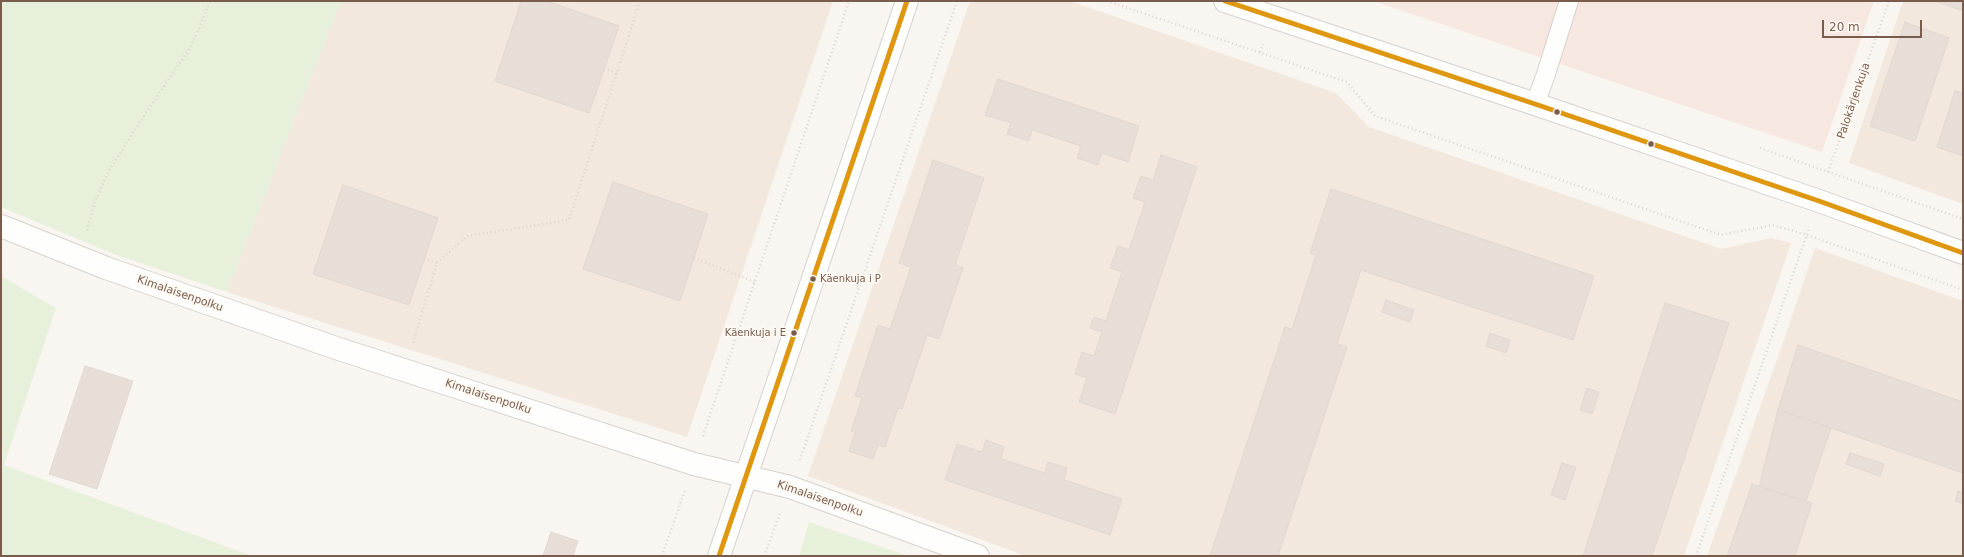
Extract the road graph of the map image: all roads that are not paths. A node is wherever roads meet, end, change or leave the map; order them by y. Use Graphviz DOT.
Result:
graph roads {
  1 [pos="907,1"];
  2 [pos="1225,1"];
  3 [pos="1569,1"];
  4 [pos="1535,104"];
  5 [pos="1,226"];
  6 [pos="1963,253"];
  7 [pos="746,477"];
  8 [pos="719,556"];
  9 [pos="978,556"];
  1 -- 7 [label="street"];
  2 -- 4 [label="street"];
  3 -- 4 [label="lane"];
  4 -- 6 [label="street"];
  5 -- 7 [label="street, Kimalaisenpolku"];
  7 -- 8 [label="street"];
  7 -- 9 [label="street, Kimalaisenpolku"];
}
